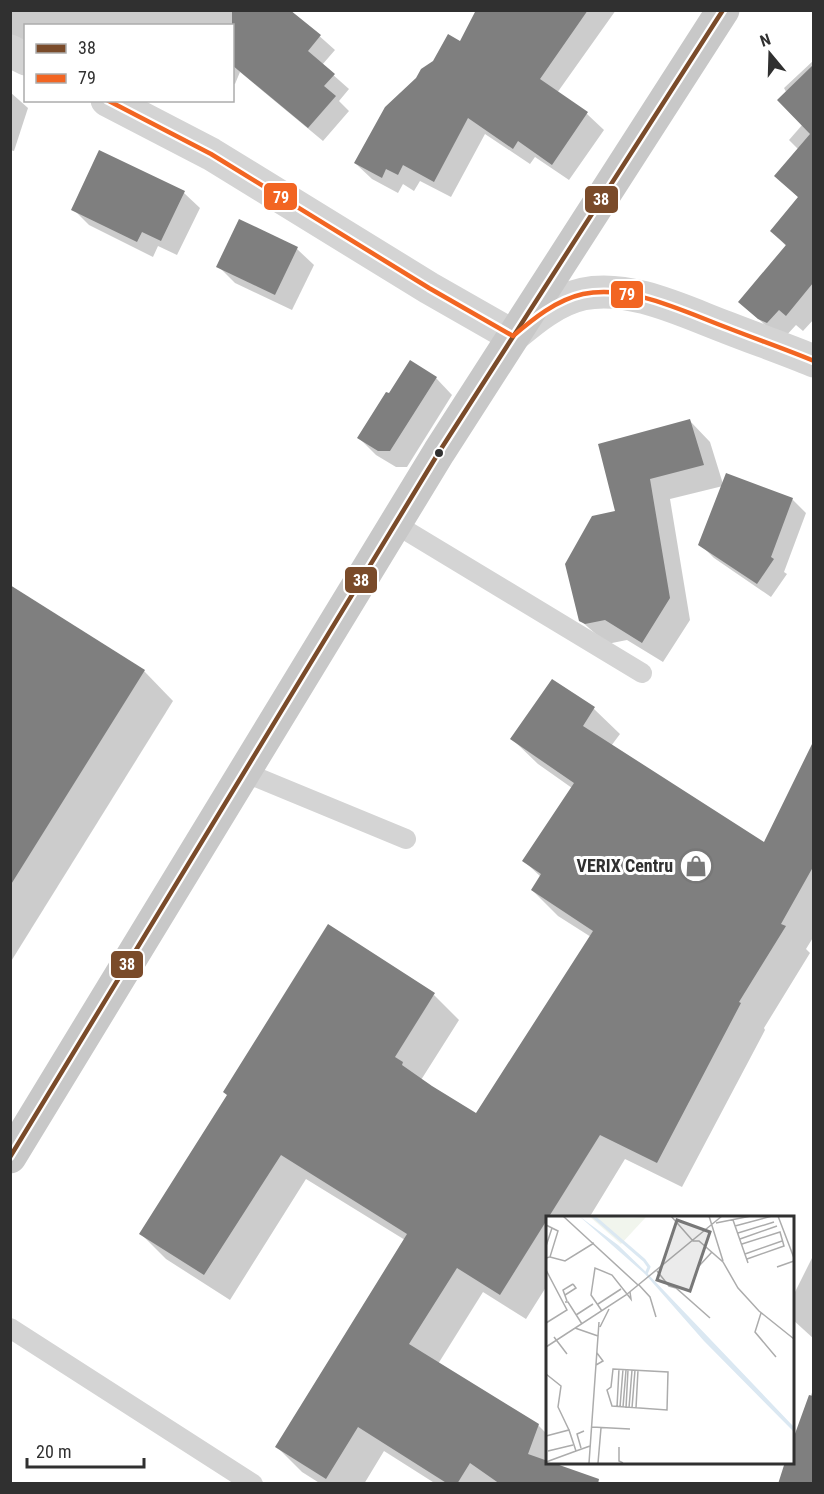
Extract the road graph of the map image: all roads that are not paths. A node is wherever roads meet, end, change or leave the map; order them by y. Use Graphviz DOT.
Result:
graph roads {
  1 [pos="723,10"];
  2 [pos="10,51"];
  3 [pos="24,58"];
  4 [pos="111,102"];
  5 [pos="513,336"];
  6 [pos="813,361"];
  7 [pos="397,525"];
  8 [pos="642,673"];
  9 [pos="246,773"];
  10 [pos="405,839"];
  11 [pos="10,1157"];
  12 [pos="10,1328"];
  13 [pos="253,1484"];
  1 -- 5 [label="main road"];
  2 -- 3 [label="street"];
  4 -- 5 [label="street"];
  5 -- 6 [label="street"];
  5 -- 7 [label="main road"];
  7 -- 8 [label="lane"];
  7 -- 9 [label="main road"];
  9 -- 10 [label="lane"];
  9 -- 11 [label="main road"];
  12 -- 13 [label="lane"];
}
